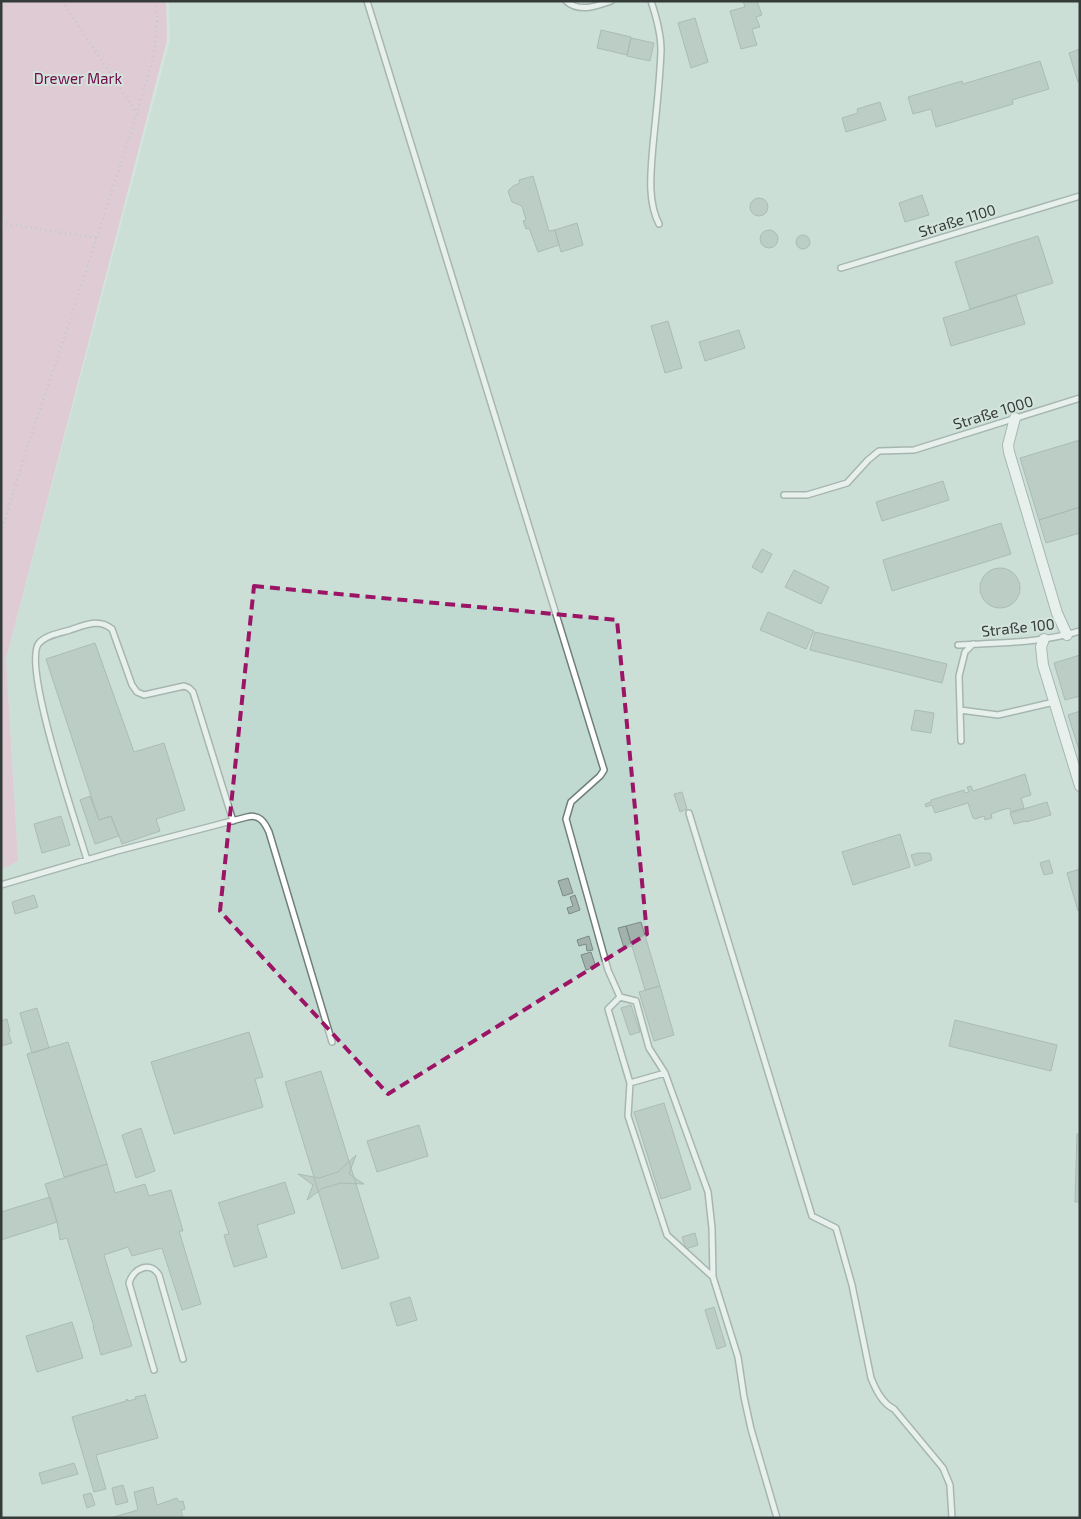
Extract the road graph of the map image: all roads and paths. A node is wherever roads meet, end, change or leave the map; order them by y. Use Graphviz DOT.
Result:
graph roads {
  1 [pos="62,1"];
  2 [pos="157,1"];
  3 [pos="367,1"];
  4 [pos="566,1"];
  5 [pos="611,1"];
  6 [pos="651,1"];
  7 [pos="137,113"];
  8 [pos="1080,196"];
  9 [pos="1,222"];
  10 [pos="659,224"];
  11 [pos="97,238"];
  12 [pos="841,268"];
  13 [pos="1080,398"];
  14 [pos="1015,418"];
  15 [pos="784,495"];
  16 [pos="1,534"];
  17 [pos="1080,631"];
  18 [pos="1067,635"];
  19 [pos="1044,639"];
  20 [pos="972,644"];
  21 [pos="958,645"];
  22 [pos="1054,702"];
  23 [pos="960,710"];
  24 [pos="961,741"];
  25 [pos="1080,786"];
  26 [pos="689,813"];
  27 [pos="233,821"];
  28 [pos="87,860"];
  29 [pos="1,885"];
  30 [pos="620,997"];
  31 [pos="332,1042"];
  32 [pos="665,1074"];
  33 [pos="630,1083"];
  34 [pos="712,1277"];
  35 [pos="183,1359"];
  36 [pos="154,1370"];
  37 [pos="777,1518"];
  38 [pos="952,1518"];
  1 -- 7 [label="path"];
  2 -- 7 [label="path"];
  3 -- 30 [label="lane"];
  4 -- 5 [label="lane"];
  6 -- 10 [label="lane"];
  7 -- 11 [label="path"];
  8 -- 12 [label="lane, Straße 1100"];
  9 -- 11 [label="path"];
  11 -- 16 [label="path"];
  13 -- 14 [label="lane, Straße 1000"];
  14 -- 15 [label="lane, Straße 1000"];
  14 -- 18 [label="street"];
  17 -- 18 [label="lane, Straße 100"];
  18 -- 19 [label="lane, Straße 100"];
  19 -- 20 [label="lane, Straße 100"];
  19 -- 22 [label="street"];
  20 -- 21 [label="lane, Straße 100"];
  20 -- 23 [label="lane"];
  22 -- 23 [label="lane"];
  22 -- 25 [label="street"];
  23 -- 24 [label="lane"];
  26 -- 38 [label="lane"];
  27 -- 28 [label="lane"];
  27 -- 28 [label="lane"];
  27 -- 31 [label="lane"];
  28 -- 29 [label="lane"];
  30 -- 32 [label="lane"];
  30 -- 33 [label="lane"];
  32 -- 33 [label="lane"];
  32 -- 34 [label="lane"];
  33 -- 34 [label="lane"];
  34 -- 37 [label="lane"];
  35 -- 36 [label="lane"];
}
